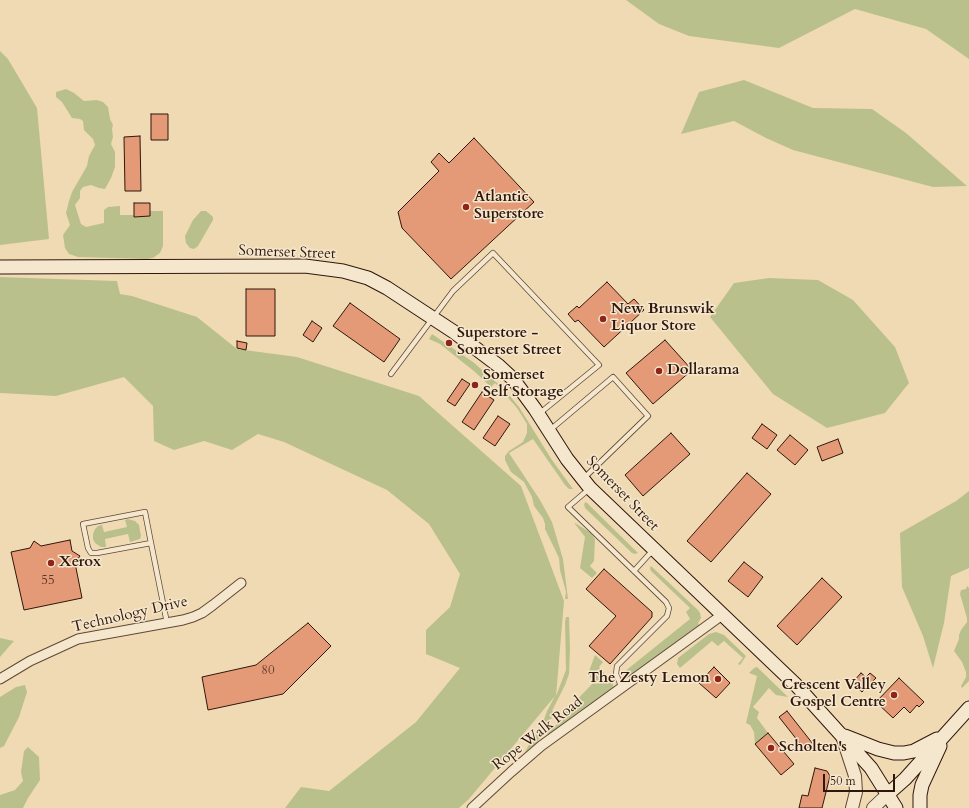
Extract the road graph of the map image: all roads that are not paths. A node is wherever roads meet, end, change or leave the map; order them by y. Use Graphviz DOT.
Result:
graph roads {
  1 [pos="0,267"];
  2 [pos="433,318"];
  3 [pos="391,374"];
  4 [pos="539,414"];
  5 [pos="549,431"];
  6 [pos="586,484"];
  7 [pos="151,543"];
  8 [pos="654,550"];
  9 [pos="634,571"];
  10 [pos="241,583"];
  11 [pos="722,615"];
  12 [pos="167,623"];
  13 [pos="0,679"];
  14 [pos="622,688"];
  15 [pos="969,708"];
  16 [pos="946,734"];
  17 [pos="842,735"];
  18 [pos="888,794"];
  19 [pos="472,808"];
  20 [pos="852,808"];
  21 [pos="873,808"];
  22 [pos="896,808"];
  23 [pos="920,808"];
  1 -- 2 [label="main road, Somerset Street"];
  2 -- 3 [label="lane"];
  2 -- 4 [label="main road, Somerset Street"];
  2 -- 4 [label="lane"];
  4 -- 5 [label="main road, Somerset Street"];
  5 -- 6 [label="main road, Somerset Street"];
  5 -- 6 [label="lane"];
  6 -- 8 [label="main road, Somerset Street"];
  6 -- 9 [label="lane"];
  7 -- 7 [label="lane"];
  7 -- 12 [label="lane"];
  8 -- 9 [label="lane"];
  8 -- 11 [label="main road, Somerset Street"];
  9 -- 14 [label="lane"];
  10 -- 12 [label="street, Technology Drive"];
  11 -- 14 [label="street, Rope Walk Road"];
  11 -- 17 [label="main road, Somerset Street"];
  12 -- 13 [label="street, Technology Drive"];
  14 -- 19 [label="street, Rope Walk Road"];
  15 -- 16 [label="main road"];
  16 -- 17 [label="main road"];
  16 -- 18 [label="main road"];
  16 -- 23 [label="main road"];
  17 -- 18 [label="main road, Somerset Street"];
  17 -- 20 [label="street"];
  18 -- 21 [label="street"];
  18 -- 22 [label="main road, Somerset Street"];
}
